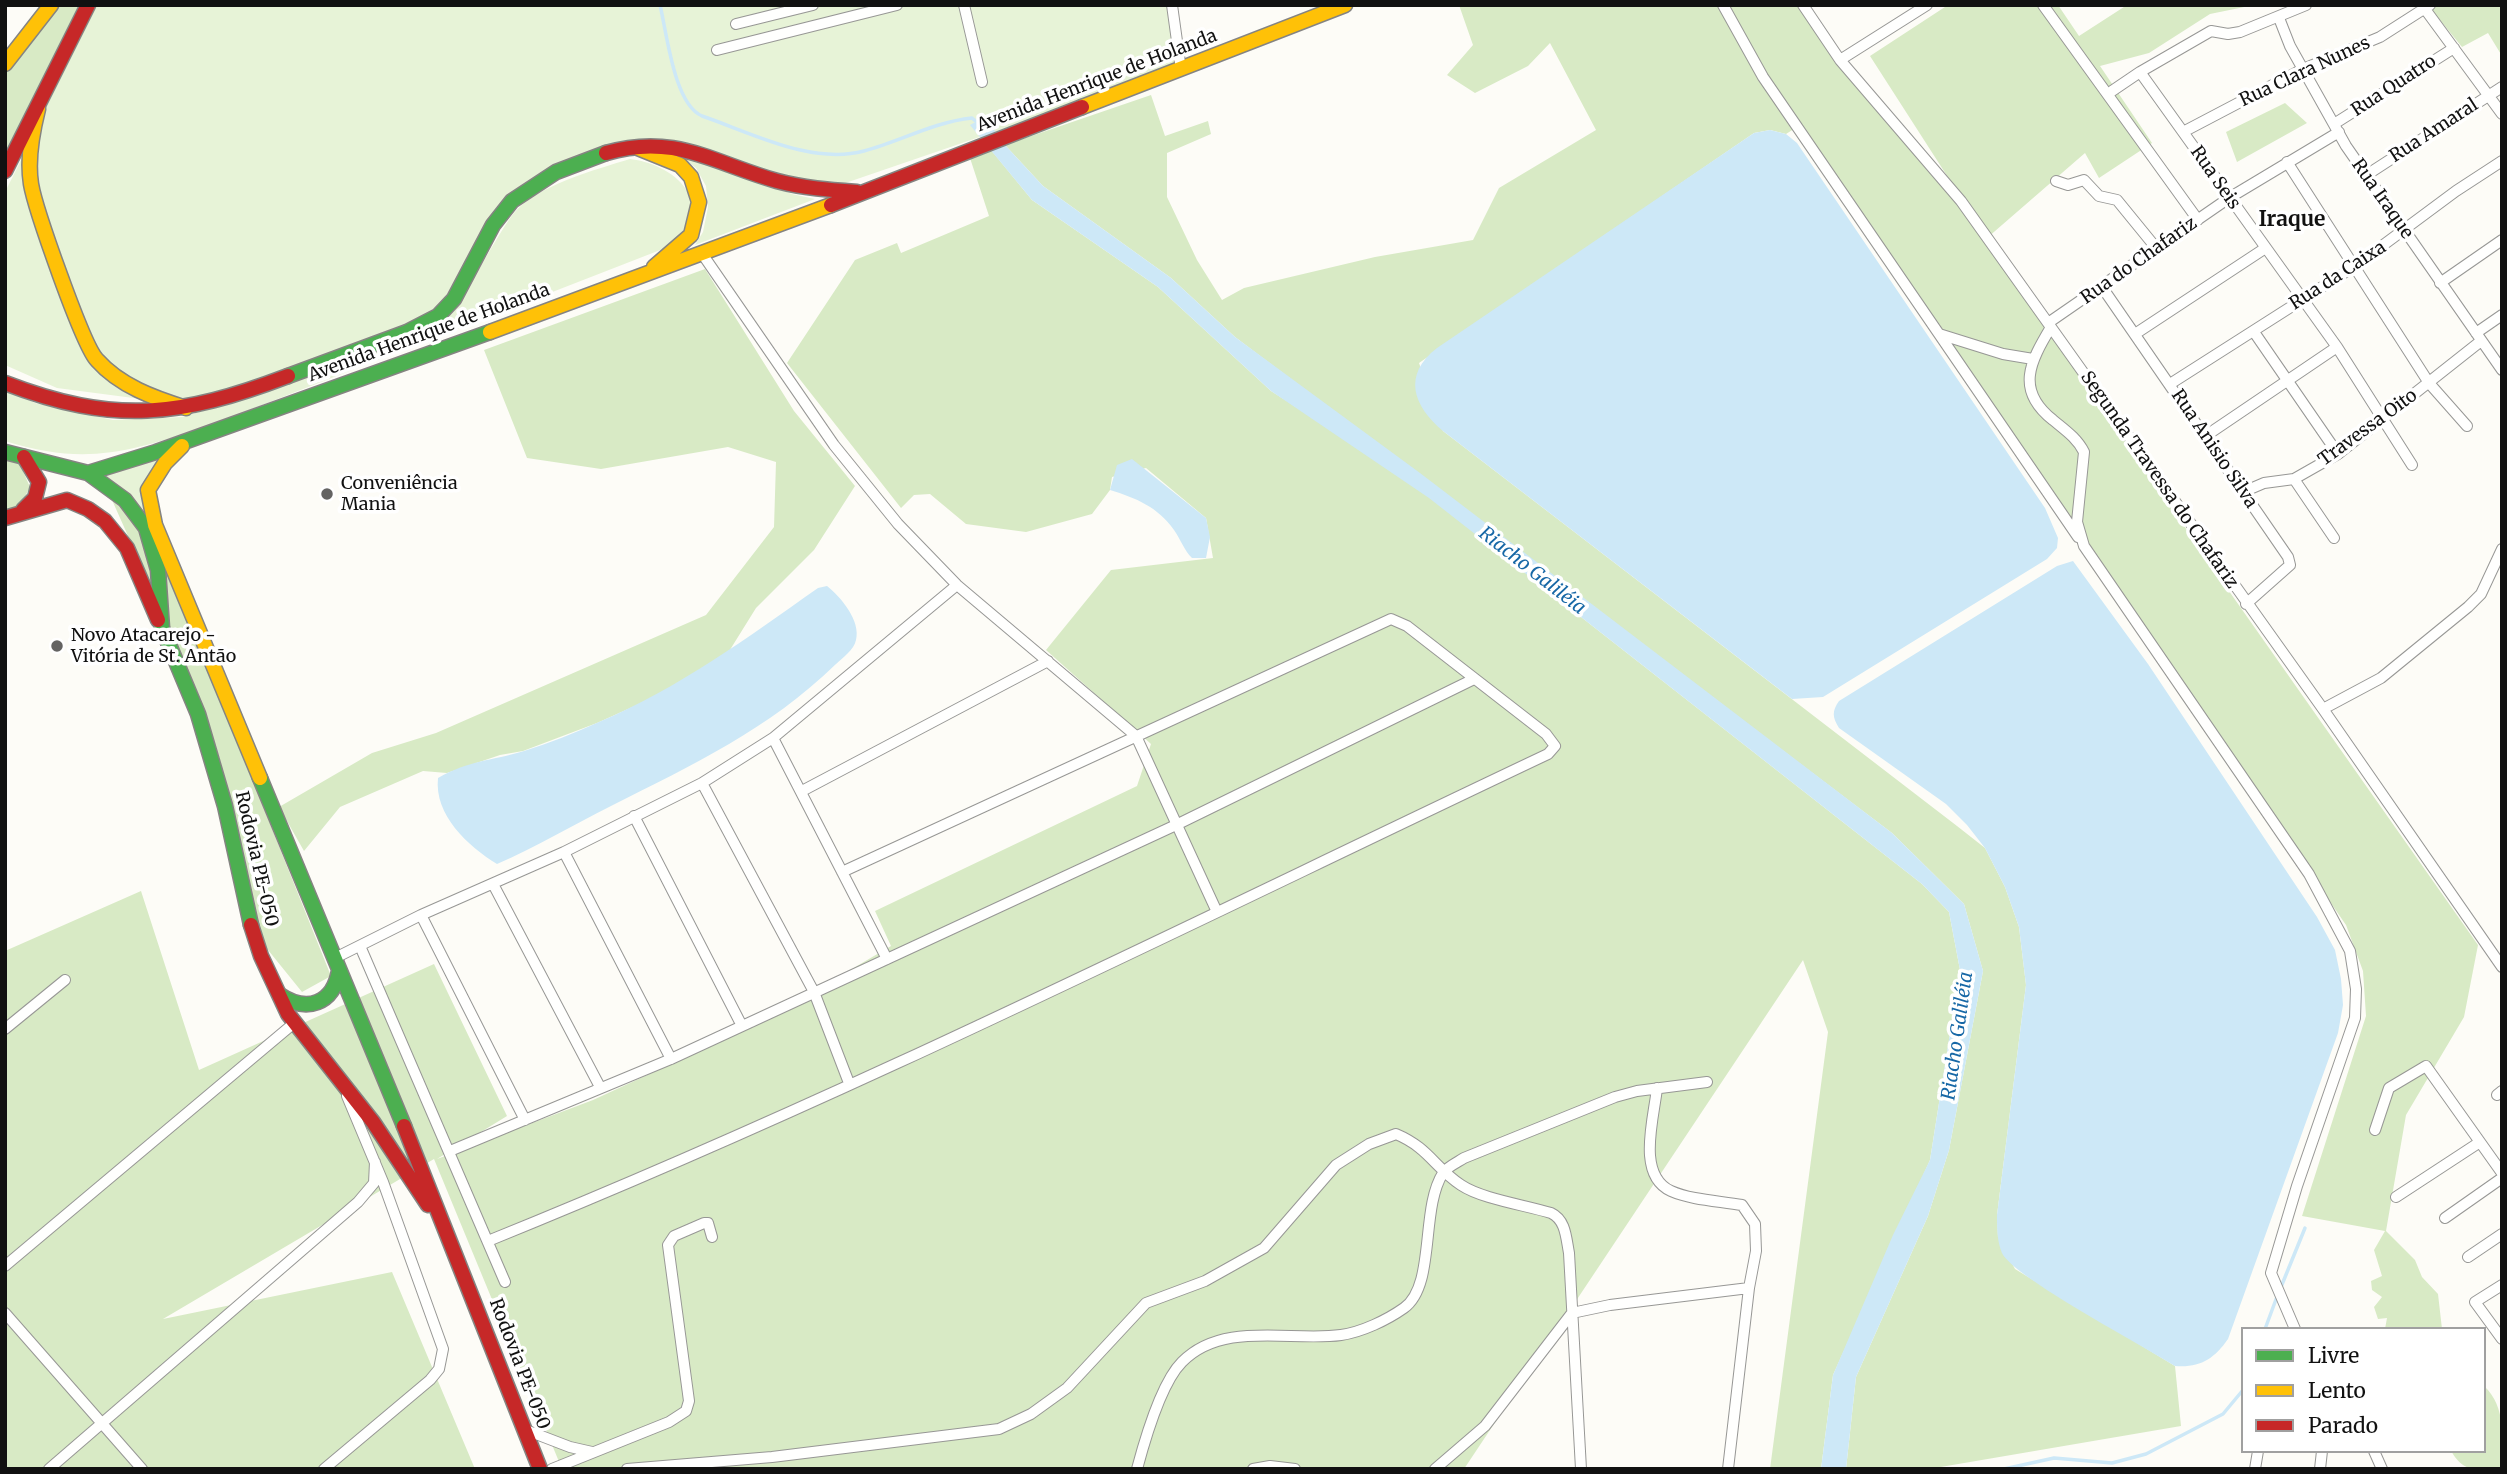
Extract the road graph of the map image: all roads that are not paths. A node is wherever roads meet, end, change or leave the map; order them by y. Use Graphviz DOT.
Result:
graph roads {
  1 [pos="51,5"];
  2 [pos="88,5"];
  3 [pos="897,5"];
  4 [pos="964,5"];
  5 [pos="1172,5"];
  6 [pos="1345,5"];
  7 [pos="1723,5"];
  8 [pos="1802,5"];
  9 [pos="1927,5"];
  10 [pos="2043,5"];
  11 [pos="2306,5"];
  12 [pos="808,6"];
  13 [pos="2426,6"];
  14 [pos="2279,18"];
  15 [pos="736,24"];
  16 [pos="2454,48"];
  17 [pos="717,50"];
  18 [pos="1840,60"];
  19 [pos="5,64"];
  20 [pos="2303,69"];
  21 [pos="1181,70"];
  22 [pos="2140,72"];
  23 [pos="982,82"];
  24 [pos="2502,87"];
  25 [pos="2112,91"];
  26 [pos="2489,95"];
  27 [pos="38,110"];
  28 [pos="2502,114"];
  29 [pos="2337,128"];
  30 [pos="2183,132"];
  31 [pos="633,147"];
  32 [pos="2287,162"];
  33 [pos="2502,162"];
  34 [pos="5,171"];
  35 [pos="2365,176"];
  36 [pos="2056,181"];
  37 [pos="862,192"];
  38 [pos="2230,198"];
  39 [pos="2198,220"];
  40 [pos="2405,232"];
  41 [pos="2502,240"];
  42 [pos="2157,249"];
  43 [pos="2264,249"];
  44 [pos="703,254"];
  45 [pos="2355,266"];
  46 [pos="642,275"];
  47 [pos="2440,283"];
  48 [pos="2102,287"];
  49 [pos="2302,299"];
  50 [pos="2502,315"];
  51 [pos="2050,325"];
  52 [pos="2254,332"];
  53 [pos="1940,334"];
  54 [pos="2135,334"];
  55 [pos="2479,337"];
  56 [pos="2337,347"];
  57 [pos="2034,359"];
  58 [pos="2502,370"];
  59 [pos="2289,382"];
  60 [pos="5,383"];
  61 [pos="2429,383"];
  62 [pos="2170,384"];
  63 [pos="186,408"];
  64 [pos="2382,420"];
  65 [pos="2467,426"];
  66 [pos="2204,437"];
  67 [pos="189,440"];
  68 [pos="5,452"];
  69 [pos="2338,454"];
  70 [pos="24,457"];
  71 [pos="2412,465"];
  72 [pos="88,473"];
  73 [pos="2294,479"];
  74 [pos="2243,492"];
  75 [pos="22,511"];
  76 [pos="5,518"];
  77 [pos="2333,538"];
  78 [pos="2084,546"];
  79 [pos="2502,549"];
  80 [pos="957,585"];
  81 [pos="2246,604"];
  82 [pos="162,628"];
  83 [pos="1048,661"];
  84 [pos="1474,679"];
  85 [pos="2323,709"];
  86 [pos="1136,736"];
  87 [pos="773,738"];
  88 [pos="702,783"];
  89 [pos="802,791"];
  90 [pos="634,816"];
  91 [pos="1176,825"];
  92 [pos="564,852"];
  93 [pos="842,872"];
  94 [pos="492,884"];
  95 [pos="1217,912"];
  96 [pos="421,915"];
  97 [pos="360,946"];
  98 [pos="887,959"];
  99 [pos="337,963"];
  100 [pos="2502,967"];
  101 [pos="65,980"];
  102 [pos="814,992"];
  103 [pos="279,994"];
  104 [pos="293,1024"];
  105 [pos="743,1026"];
  106 [pos="5,1029"];
  107 [pos="671,1059"];
  108 [pos="1707,1082"];
  109 [pos="849,1083"];
  110 [pos="600,1087"];
  111 [pos="1657,1088"];
  112 [pos="344,1089"];
  113 [pos="525,1119"];
  114 [pos="2375,1130"];
  115 [pos="2480,1142"];
  116 [pos="450,1151"];
  117 [pos="375,1162"];
  118 [pos="1443,1171"];
  119 [pos="2502,1175"];
  120 [pos="2396,1198"];
  121 [pos="2445,1218"];
  122 [pos="447,1234"];
  123 [pos="2502,1234"];
  124 [pos="712,1237"];
  125 [pos="488,1241"];
  126 [pos="2468,1258"];
  127 [pos="5,1266"];
  128 [pos="505,1282"];
  129 [pos="2502,1285"];
  130 [pos="1749,1288"];
  131 [pos="5,1312"];
  132 [pos="1572,1313"];
  133 [pos="2294,1327"];
  134 [pos="2502,1339"];
  135 [pos="101,1423"];
  136 [pos="523,1429"];
  137 [pos="592,1452"];
  138 [pos="2375,1453"];
  139 [pos="49,1469"];
  140 [pos="142,1469"];
  141 [pos="324,1469"];
  142 [pos="540,1469"];
  143 [pos="552,1469"];
  144 [pos="627,1469"];
  145 [pos="1137,1469"];
  146 [pos="1253,1469"];
  147 [pos="1296,1469"];
  148 [pos="1435,1469"];
  149 [pos="1581,1469"];
  150 [pos="1728,1469"];
  151 [pos="2382,1469"];
  1 -- 19 [label="main road"];
  2 -- 27 [label="main road"];
  3 -- 17 [label="street"];
  4 -- 23 [label="street"];
  5 -- 21 [label="street"];
  6 -- 21 [label="main road, Avenida Henrique de Holanda"];
  7 -- 53 [label="street"];
  8 -- 18 [label="street, Segunda Travessa do Chafariz"];
  9 -- 18 [label="street"];
  10 -- 39 [label="street"];
  11 -- 14 [label="street"];
  12 -- 15 [label="street"];
  13 -- 16 [label="street"];
  13 -- 20 [label="street, Rua Clara Nunes"];
  14 -- 20 [label="street, Rua Iraque"];
  14 -- 22 [label="street"];
  16 -- 26 [label="street"];
  16 -- 29 [label="street, Rua Quatro"];
  18 -- 51 [label="street, Segunda Travessa do Chafariz"];
  20 -- 29 [label="street, Rua Iraque"];
  20 -- 30 [label="street, Rua Clara Nunes"];
  21 -- 37 [label="main road, Avenida Henrique de Holanda"];
  22 -- 25 [label="street"];
  22 -- 30 [label="street, Rua Seis"];
  24 -- 26 [label="street, Rua Amaral"];
  26 -- 28 [label="street"];
  26 -- 35 [label="street, Rua Amaral"];
  27 -- 34 [label="main road"];
  27 -- 63 [label="main road"];
  29 -- 32 [label="street, Rua Quatro"];
  29 -- 35 [label="street, Rua Iraque"];
  30 -- 38 [label="street, Rua Seis"];
  31 -- 37 [label="main road, Avenida Henrique de Holanda"];
  31 -- 46 [label="main road"];
  31 -- 63 [label="main road, Avenida Henrique de Holanda"];
  32 -- 38 [label="street, Rua Quatro"];
  32 -- 45 [label="street"];
  33 -- 40 [label="street, Rua da Caixa"];
  35 -- 40 [label="street, Rua Iraque"];
  36 -- 42 [label="street"];
  37 -- 44 [label="main road, Avenida Henrique de Holanda"];
  38 -- 39 [label="street, Rua do Chafariz"];
  38 -- 43 [label="street, Rua Seis"];
  39 -- 42 [label="street, Rua do Chafariz"];
  40 -- 45 [label="street, Rua da Caixa"];
  40 -- 47 [label="street, Rua Iraque"];
  41 -- 47 [label="street"];
  42 -- 48 [label="street, Rua do Chafariz"];
  43 -- 49 [label="street, Rua Seis"];
  43 -- 54 [label="street"];
  44 -- 46 [label="main road, Avenida Henrique de Holanda"];
  44 -- 80 [label="street"];
  45 -- 49 [label="street, Rua da Caixa"];
  45 -- 61 [label="street"];
  46 -- 67 [label="main road, Avenida Henrique de Holanda"];
  47 -- 55 [label="street, Rua Iraque"];
  48 -- 51 [label="street, Rua do Chafariz"];
  48 -- 54 [label="street, Rua Anisio Silva"];
  49 -- 52 [label="street, Rua da Caixa"];
  49 -- 56 [label="street, Rua Seis"];
  50 -- 55 [label="street, Travessa Oito"];
  51 -- 57 [label="street"];
  51 -- 81 [label="street, Segunda Travessa do Chafariz"];
  52 -- 59 [label="street"];
  52 -- 62 [label="street, Rua da Caixa"];
  53 -- 57 [label="street"];
  53 -- 78 [label="street"];
  54 -- 62 [label="street, Rua Anisio Silva"];
  55 -- 58 [label="street, Rua Iraque"];
  55 -- 61 [label="street, Travessa Oito"];
  56 -- 59 [label="street"];
  56 -- 64 [label="street, Rua Seis"];
  57 -- 78 [label="street"];
  59 -- 66 [label="street"];
  59 -- 69 [label="street"];
  60 -- 63 [label="main road, Avenida Henrique de Holanda"];
  61 -- 64 [label="street, Travessa Oito"];
  61 -- 65 [label="street"];
  62 -- 66 [label="street, Rua Anisio Silva"];
  64 -- 69 [label="street, Travessa Oito"];
  64 -- 71 [label="street, Rua Seis"];
  66 -- 74 [label="street, Rua Anisio Silva"];
  67 -- 72 [label="main road, Avenida Henrique de Holanda"];
  67 -- 99 [label="main road, Rodovia PE-050"];
  68 -- 70 [label="main road"];
  69 -- 73 [label="street, Travessa Oito"];
  70 -- 72 [label="main road"];
  70 -- 75 [label="main road"];
  72 -- 82 [label="main road, Rodovia PE-050"];
  73 -- 74 [label="street, Travessa Oito"];
  73 -- 77 [label="street"];
  74 -- 81 [label="street, Rua Anisio Silva"];
  75 -- 76 [label="main road"];
  75 -- 82 [label="main road"];
  78 -- 133 [label="street"];
  79 -- 85 [label="street"];
  80 -- 83 [label="street"];
  80 -- 87 [label="street"];
  81 -- 85 [label="street, Segunda Travessa do Chafariz"];
  82 -- 103 [label="main road, Rodovia PE-050"];
  83 -- 86 [label="street"];
  83 -- 89 [label="street"];
  84 -- 86 [label="street"];
  84 -- 91 [label="street"];
  84 -- 95 [label="street"];
  85 -- 100 [label="street, Segunda Travessa do Chafariz"];
  86 -- 91 [label="street"];
  86 -- 93 [label="street"];
  87 -- 88 [label="street"];
  87 -- 89 [label="street"];
  88 -- 90 [label="street"];
  88 -- 102 [label="street"];
  89 -- 93 [label="street"];
  90 -- 92 [label="street"];
  90 -- 105 [label="street"];
  91 -- 95 [label="street"];
  91 -- 98 [label="street"];
  92 -- 94 [label="street"];
  92 -- 107 [label="street"];
  93 -- 98 [label="street"];
  94 -- 96 [label="street"];
  94 -- 110 [label="street"];
  95 -- 109 [label="street"];
  96 -- 97 [label="street"];
  96 -- 113 [label="street"];
  97 -- 99 [label="street"];
  97 -- 116 [label="street"];
  98 -- 102 [label="street"];
  99 -- 103 [label="main road"];
  99 -- 122 [label="main road, Rodovia PE-050"];
  101 -- 106 [label="street"];
  102 -- 105 [label="street"];
  102 -- 109 [label="street"];
  103 -- 104 [label="main road, Rodovia PE-050"];
  104 -- 112 [label="main road, Rodovia PE-050"];
  104 -- 127 [label="street"];
  105 -- 107 [label="street"];
  107 -- 110 [label="street"];
  108 -- 111 [label="street"];
  109 -- 125 [label="street"];
  110 -- 113 [label="street"];
  111 -- 118 [label="street"];
  111 -- 130 [label="street"];
  112 -- 117 [label="street"];
  112 -- 122 [label="main road, Rodovia PE-050"];
  113 -- 116 [label="street"];
  114 -- 115 [label="street"];
  115 -- 119 [label="street"];
  115 -- 120 [label="street"];
  116 -- 125 [label="street"];
  117 -- 135 [label="street"];
  117 -- 141 [label="street"];
  118 -- 132 [label="street"];
  118 -- 144 [label="street"];
  118 -- 145 [label="street"];
  119 -- 121 [label="street"];
  122 -- 136 [label="main road, Rodovia PE-050"];
  123 -- 126 [label="street"];
  124 -- 137 [label="street"];
  125 -- 128 [label="street"];
  129 -- 134 [label="street"];
  130 -- 132 [label="street"];
  130 -- 150 [label="street"];
  131 -- 135 [label="street"];
  132 -- 148 [label="street"];
  132 -- 149 [label="street"];
  135 -- 139 [label="street"];
  135 -- 140 [label="street"];
  136 -- 137 [label="street"];
  136 -- 142 [label="main road, Rodovia PE-050"];
  137 -- 143 [label="street"];
  138 -- 151 [label="street"];
  146 -- 147 [label="street"];
}
